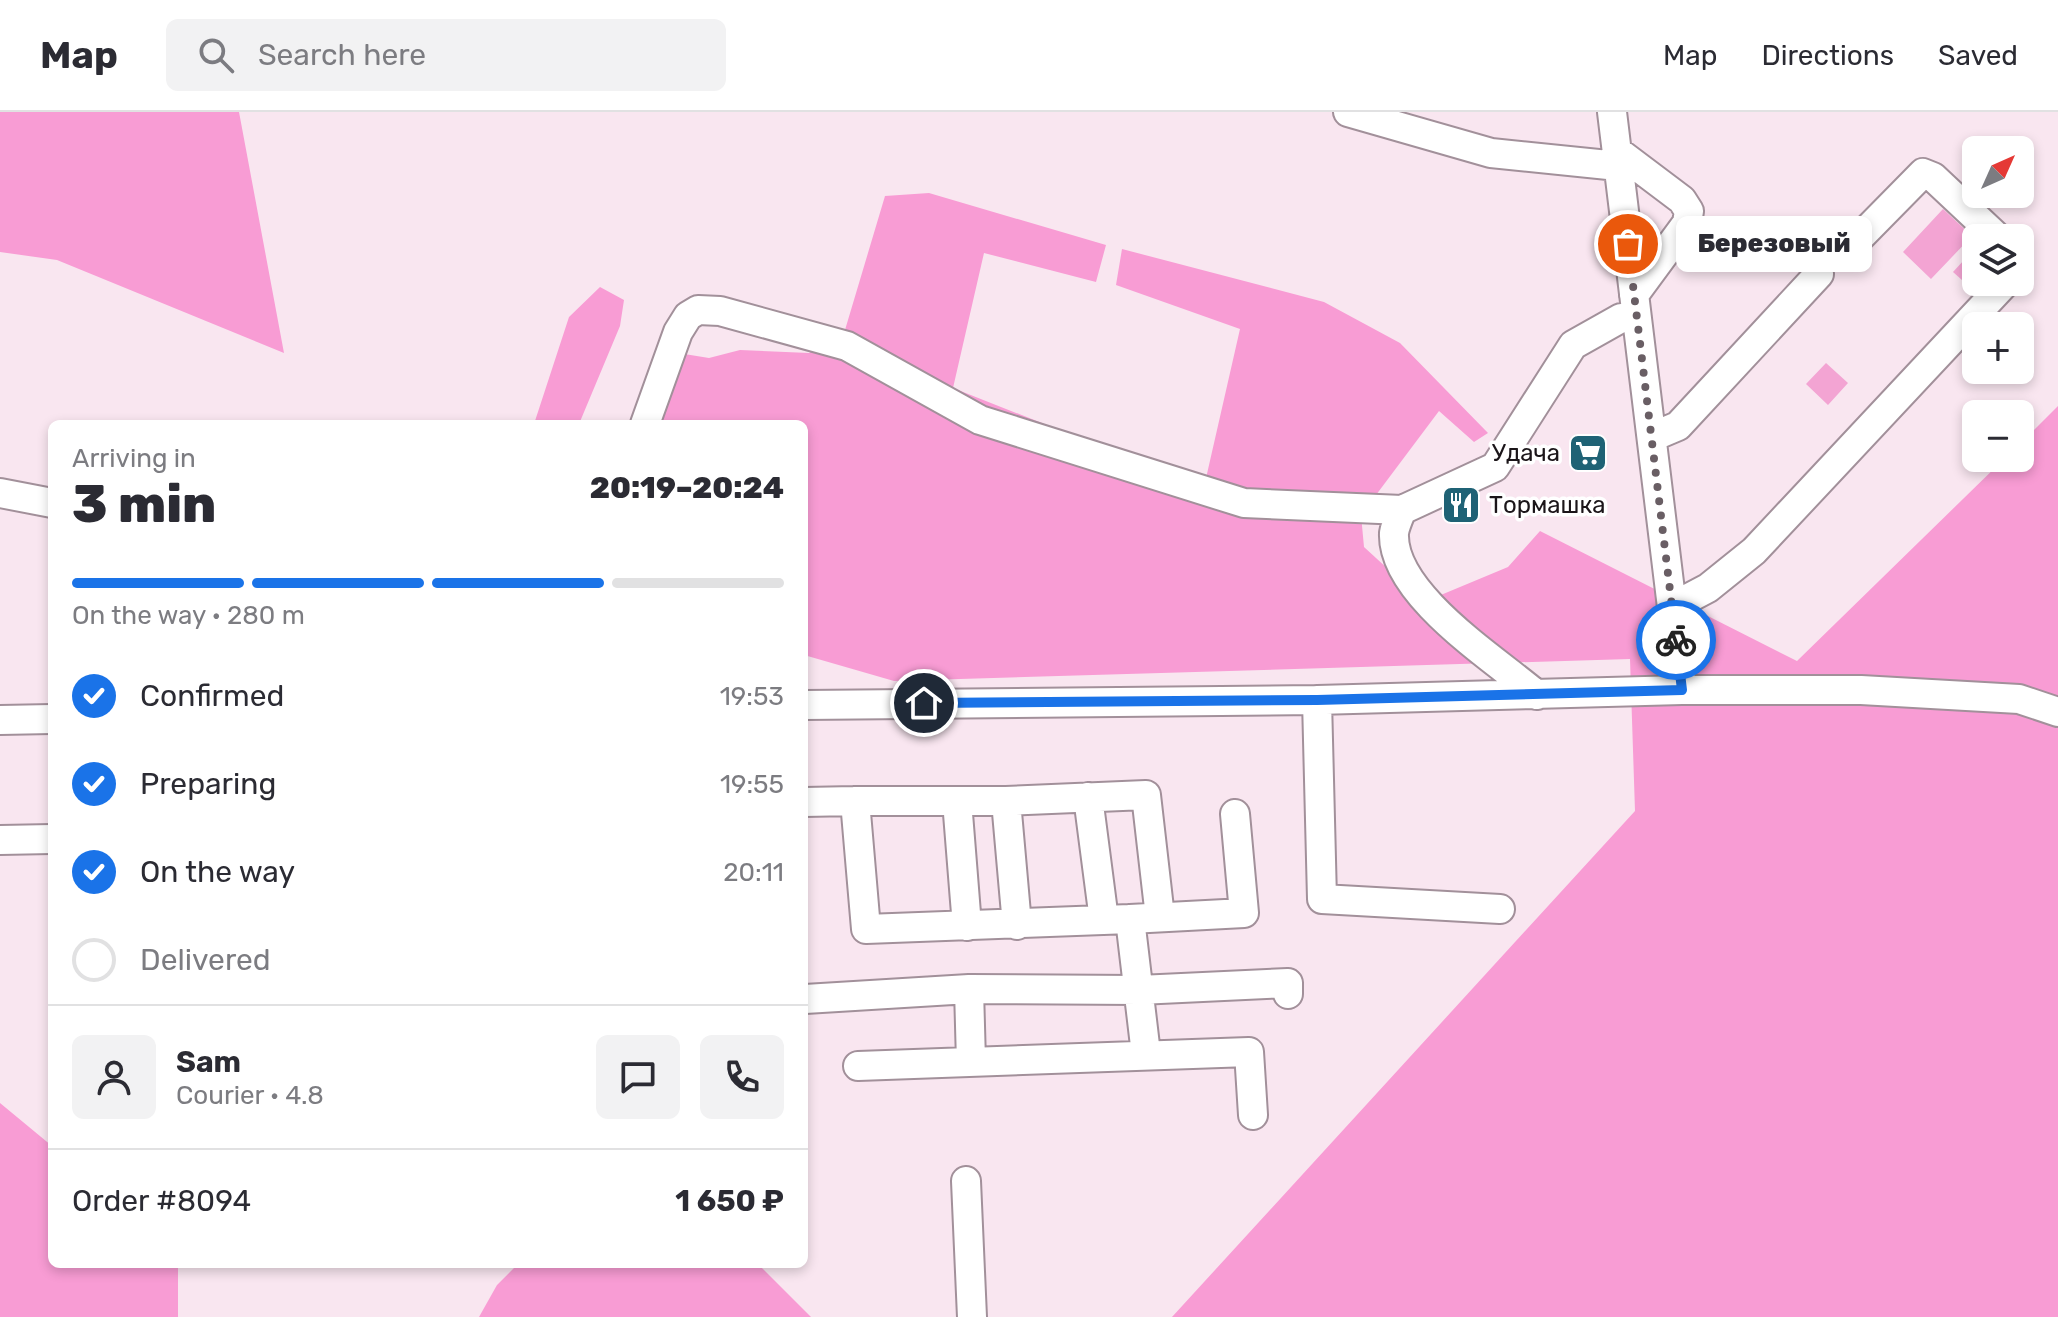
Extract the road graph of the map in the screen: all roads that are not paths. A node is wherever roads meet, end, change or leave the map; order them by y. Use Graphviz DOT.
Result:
graph roads {
  1 [pos="1348,112"];
  2 [pos="1612,112"];
  3 [pos="1617,158"];
  4 [pos="1983,224"];
  5 [pos="1860,237"];
  6 [pos="1819,274"];
  7 [pos="1993,296"];
  8 [pos="1636,307"];
  9 [pos="646,420"];
  10 [pos="1652,437"];
  11 [pos="0,493"];
  12 [pos="48,502"];
  13 [pos="1402,510"];
  14 [pos="1672,607"];
  15 [pos="1682,690"];
  16 [pos="1537,695"];
  17 [pos="1317,700"];
  18 [pos="808,705"];
  19 [pos="2058,712"];
  20 [pos="48,719"];
  21 [pos="0,720"];
  22 [pos="1088,797"];
  23 [pos="855,801"];
  24 [pos="957,801"];
  25 [pos="1006,801"];
  26 [pos="808,802"];
  27 [pos="1235,814"];
  28 [pos="48,839"];
  29 [pos="0,840"];
  30 [pos="1500,909"];
  31 [pos="1160,917"];
  32 [pos="1117,920"];
  33 [pos="1017,925"];
  34 [pos="967,926"];
  35 [pos="969,989"];
  36 [pos="1139,990"];
  37 [pos="1288,994"];
  38 [pos="808,999"];
  39 [pos="1146,1054"];
  40 [pos="971,1062"];
  41 [pos="858,1066"];
  42 [pos="1253,1115"];
  43 [pos="966,1181"];
  44 [pos="972,1317"];
  1 -- 3 [label="street"];
  2 -- 3 [label="street"];
  3 -- 8 [label="street"];
  3 -- 8 [label="street"];
  4 -- 5 [label="street"];
  6 -- 10 [label="street"];
  7 -- 14 [label="street"];
  8 -- 10 [label="street"];
  8 -- 13 [label="street"];
  9 -- 13 [label="street"];
  10 -- 14 [label="street"];
  11 -- 12 [label="street"];
  13 -- 16 [label="street"];
  14 -- 15 [label="street"];
  15 -- 16 [label="street"];
  15 -- 19 [label="street"];
  16 -- 17 [label="street"];
  17 -- 18 [label="street"];
  17 -- 30 [label="street"];
  20 -- 21 [label="street"];
  22 -- 25 [label="street"];
  22 -- 31 [label="street"];
  22 -- 32 [label="street"];
  23 -- 24 [label="street"];
  23 -- 26 [label="street"];
  23 -- 34 [label="street"];
  24 -- 25 [label="street"];
  24 -- 34 [label="street"];
  25 -- 33 [label="street"];
  27 -- 31 [label="street"];
  28 -- 29 [label="street"];
  31 -- 32 [label="street"];
  32 -- 33 [label="street"];
  32 -- 36 [label="street"];
  33 -- 34 [label="street"];
  35 -- 36 [label="street"];
  35 -- 38 [label="street"];
  35 -- 40 [label="street"];
  36 -- 37 [label="street"];
  36 -- 39 [label="street"];
  39 -- 40 [label="street"];
  39 -- 42 [label="street"];
  40 -- 41 [label="street"];
  43 -- 44 [label="street"];
}
